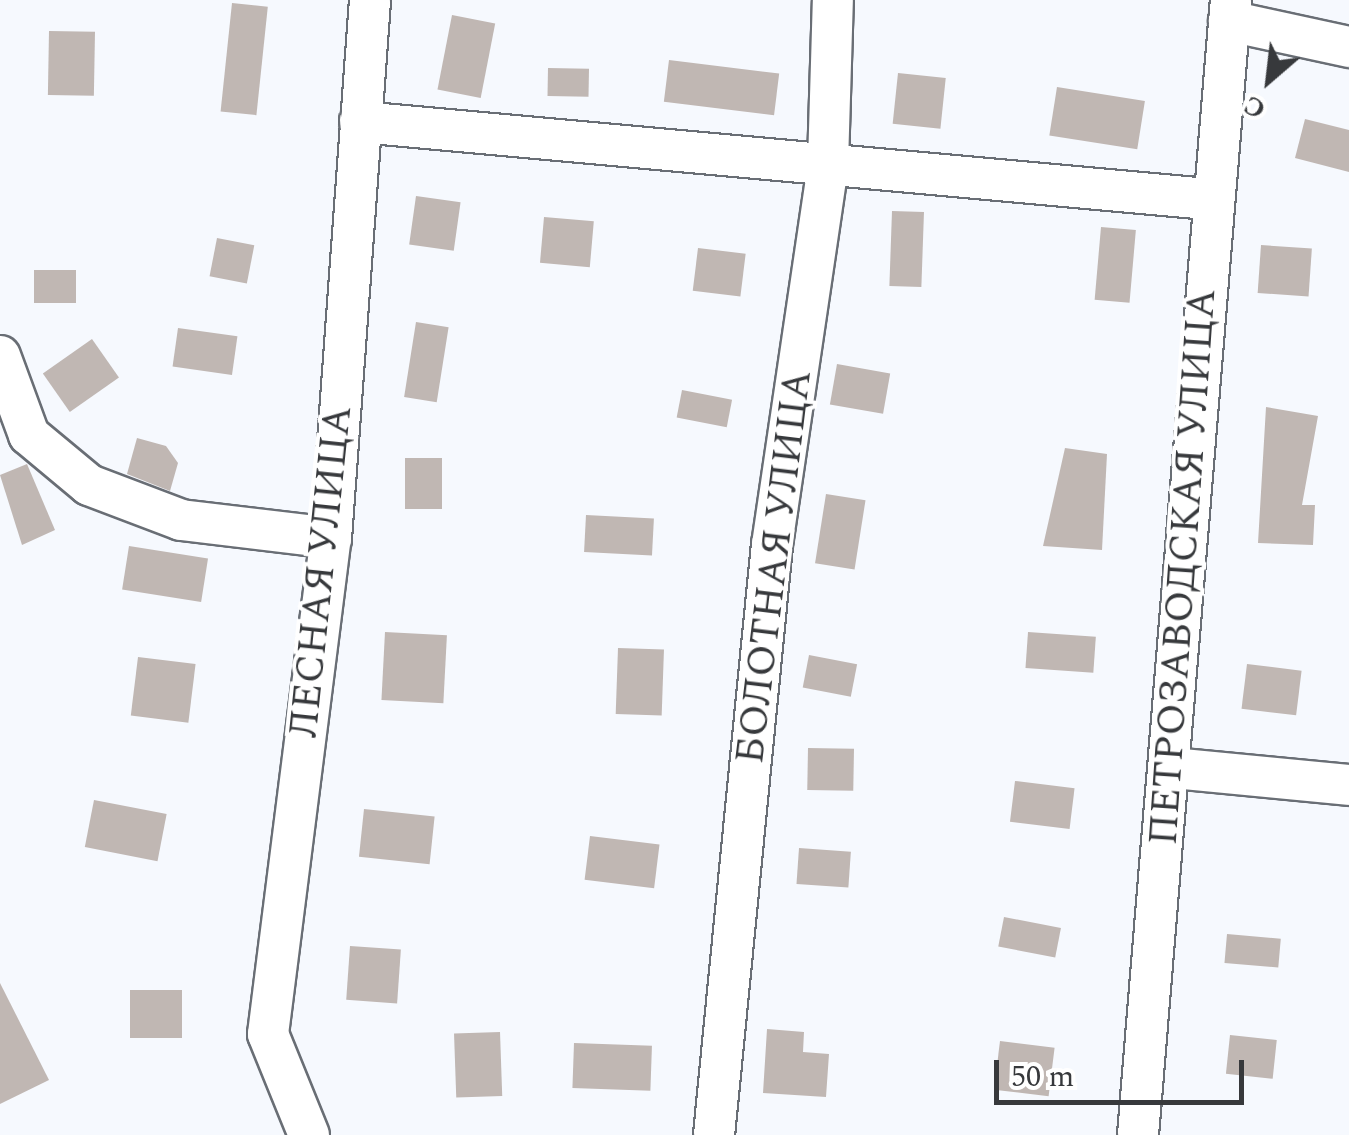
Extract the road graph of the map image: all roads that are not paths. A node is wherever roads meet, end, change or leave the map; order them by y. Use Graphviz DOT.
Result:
graph roads {
  1 [pos="370,0"];
  2 [pos="833,0"];
  3 [pos="1230,10"];
  4 [pos="1349,47"];
  5 [pos="360,122"];
  6 [pos="828,164"];
  7 [pos="1208,199"];
  8 [pos="0,356"];
  9 [pos="331,538"];
  10 [pos="1173,768"];
  11 [pos="1349,786"];
  12 [pos="309,1135"];
  13 [pos="714,1135"];
  14 [pos="1138,1135"];
  1 -- 5 [label="street, ЛЕСНАЯ УЛИЦА"];
  2 -- 6 [label="street, БОЛОТНАЯ УЛИЦА"];
  3 -- 4 [label="street"];
  3 -- 7 [label="street, ПЕТРОЗАВОДСКАЯ УЛИЦА"];
  5 -- 6 [label="street"];
  5 -- 9 [label="street, ЛЕСНАЯ УЛИЦА"];
  6 -- 7 [label="street"];
  6 -- 13 [label="street, БОЛОТНАЯ УЛИЦА"];
  7 -- 10 [label="street, ПЕТРОЗАВОДСКАЯ УЛИЦА"];
  8 -- 9 [label="street"];
  9 -- 12 [label="street, ЛЕСНАЯ УЛИЦА"];
  10 -- 11 [label="street"];
  10 -- 14 [label="street, ПЕТРОЗАВОДСКАЯ УЛИЦА"];
}
